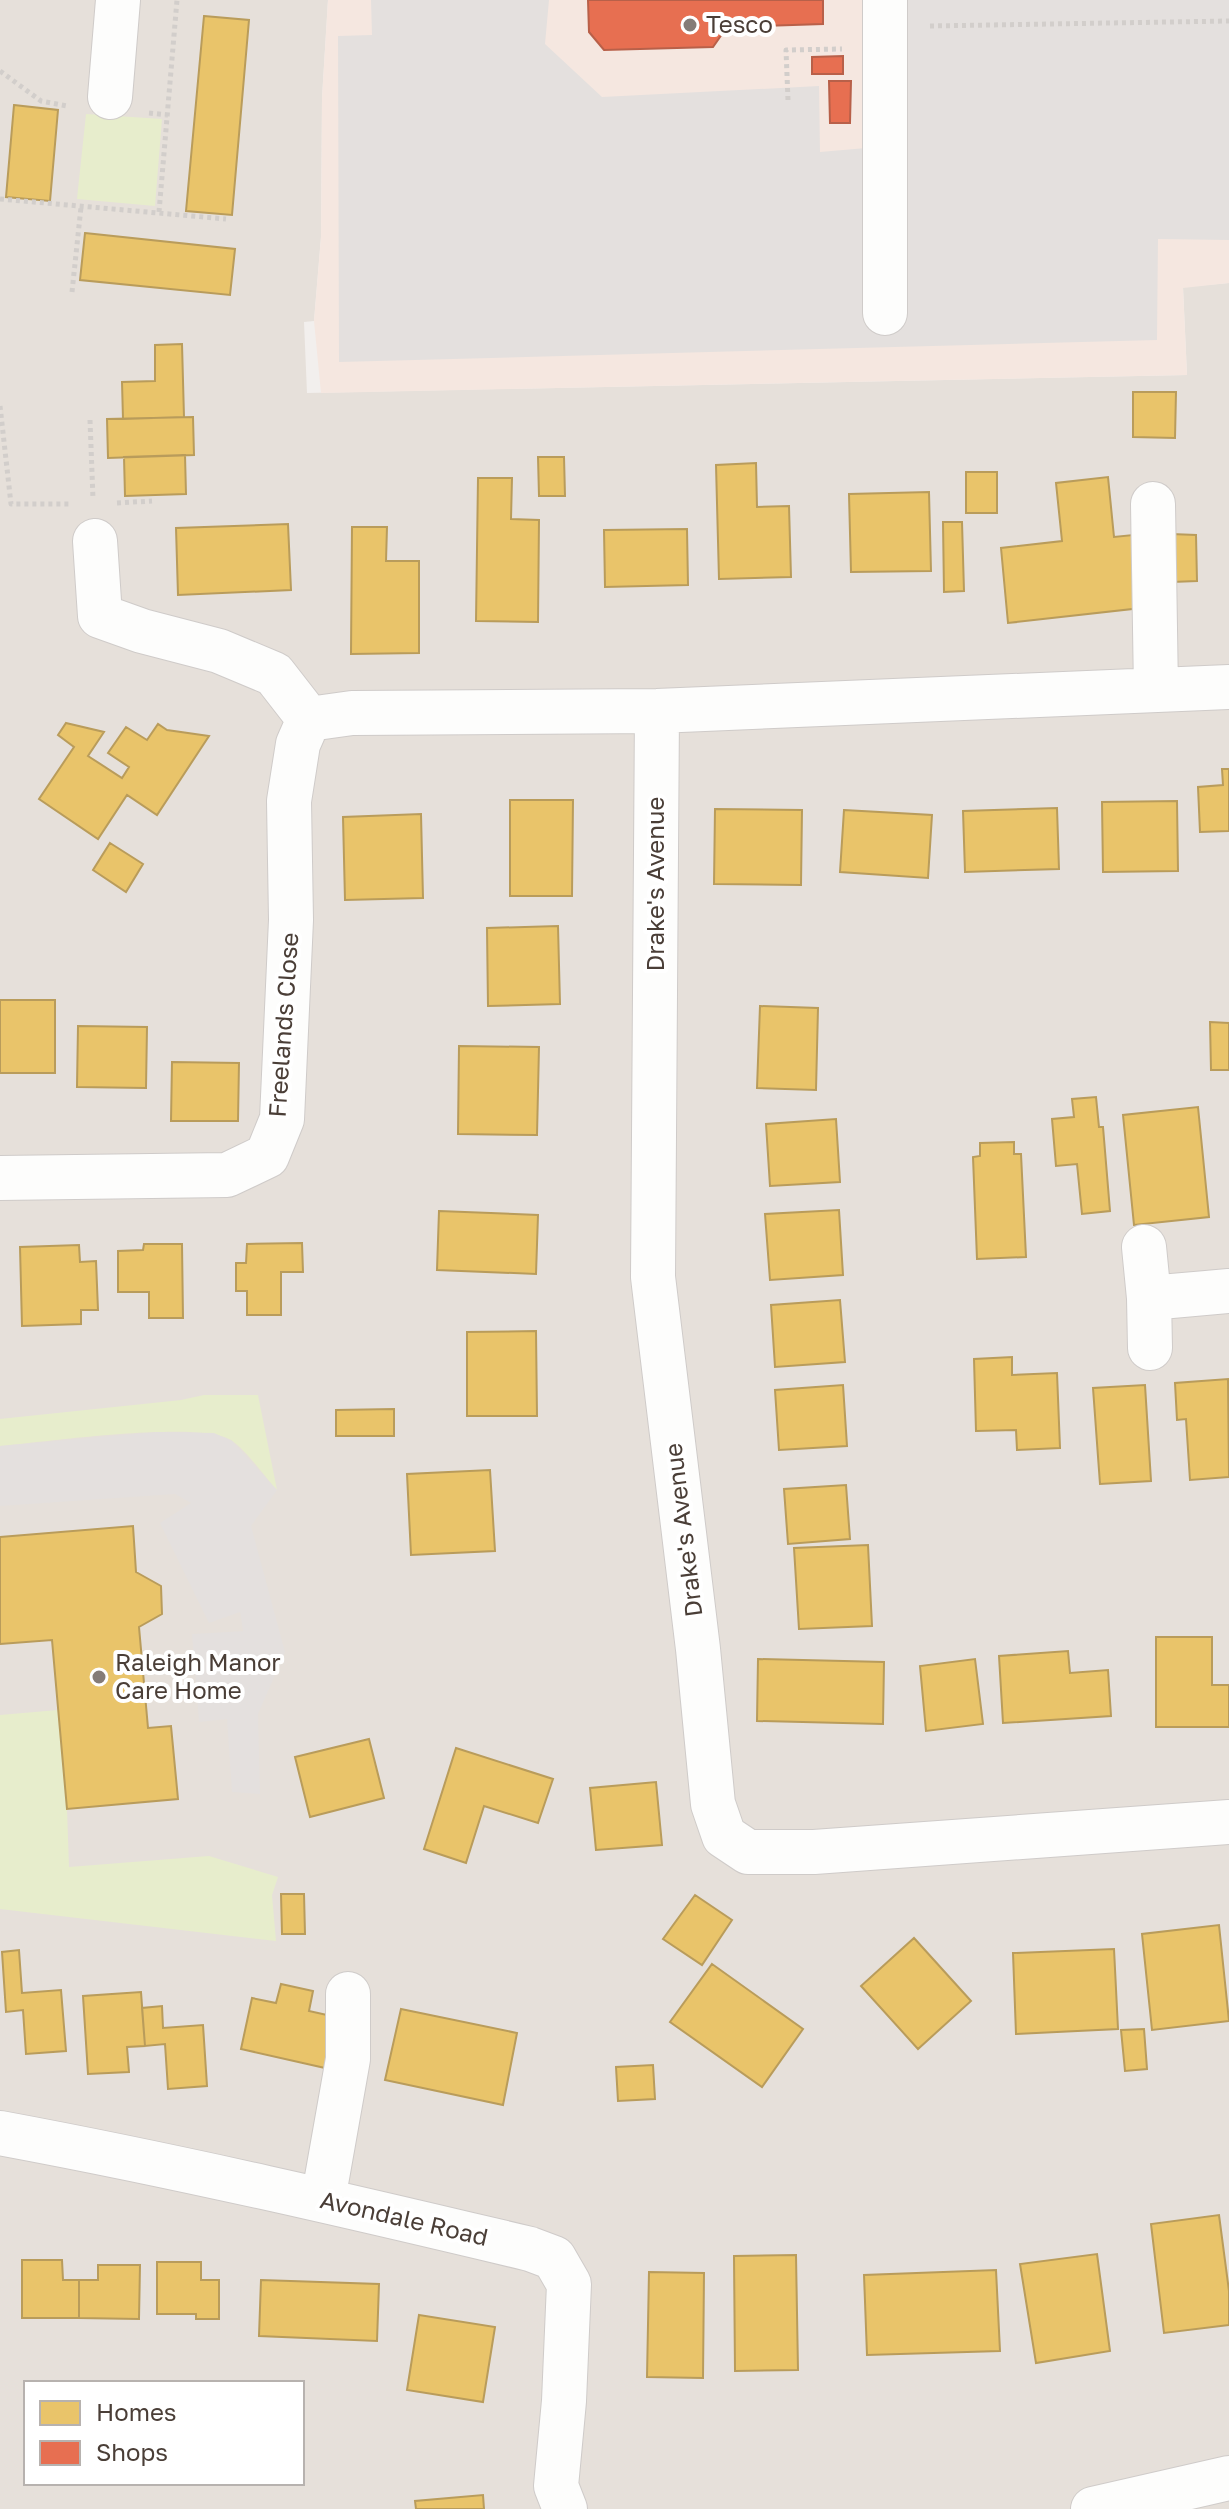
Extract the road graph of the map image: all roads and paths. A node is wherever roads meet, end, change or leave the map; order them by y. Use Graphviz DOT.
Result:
graph roads {
  1 [pos="118,0"];
  2 [pos="177,0"];
  3 [pos="884,13"];
  4 [pos="1229,21"];
  5 [pos="0,71"];
  6 [pos="110,97"];
  7 [pos="788,100"];
  8 [pos="41,101"];
  9 [pos="0,199"];
  10 [pos="81,207"];
  11 [pos="159,212"];
  12 [pos="226,219"];
  13 [pos="72,292"];
  14 [pos="885,313"];
  15 [pos="0,406"];
  16 [pos="90,420"];
  17 [pos="152,501"];
  18 [pos="1153,504"];
  19 [pos="94,522"];
  20 [pos="1229,687"];
  21 [pos="1156,690"];
  22 [pos="657,711"];
  23 [pos="309,719"];
  24 [pos="0,1178"];
  25 [pos="1144,1247"];
  26 [pos="1229,1291"];
  27 [pos="1149,1298"];
  28 [pos="1150,1348"];
  29 [pos="1229,1822"];
  30 [pos="348,1994"];
  31 [pos="0,2133"];
  32 [pos="323,2200"];
  33 [pos="1229,2478"];
  34 [pos="565,2509"];
  35 [pos="1093,2509"];
  1 -- 6 [label="street"];
  2 -- 11 [label="path"];
  3 -- 4 [label="path"];
  3 -- 7 [label="path"];
  3 -- 14 [label="street"];
  5 -- 8 [label="path"];
  9 -- 10 [label="path"];
  10 -- 11 [label="path"];
  10 -- 13 [label="path"];
  11 -- 12 [label="path"];
  15 -- 19 [label="path"];
  16 -- 19 [label="path"];
  17 -- 19 [label="path"];
  18 -- 21 [label="street"];
  19 -- 23 [label="street"];
  20 -- 21 [label="street"];
  21 -- 22 [label="street"];
  22 -- 23 [label="street"];
  22 -- 29 [label="street, Drake's Avenue"];
  23 -- 24 [label="street, Freelands Close"];
  25 -- 27 [label="street"];
  26 -- 27 [label="street"];
  27 -- 28 [label="street"];
  30 -- 32 [label="street"];
  31 -- 32 [label="street, Avondale Road"];
  32 -- 34 [label="street, Avondale Road"];
  33 -- 35 [label="street"];
}
